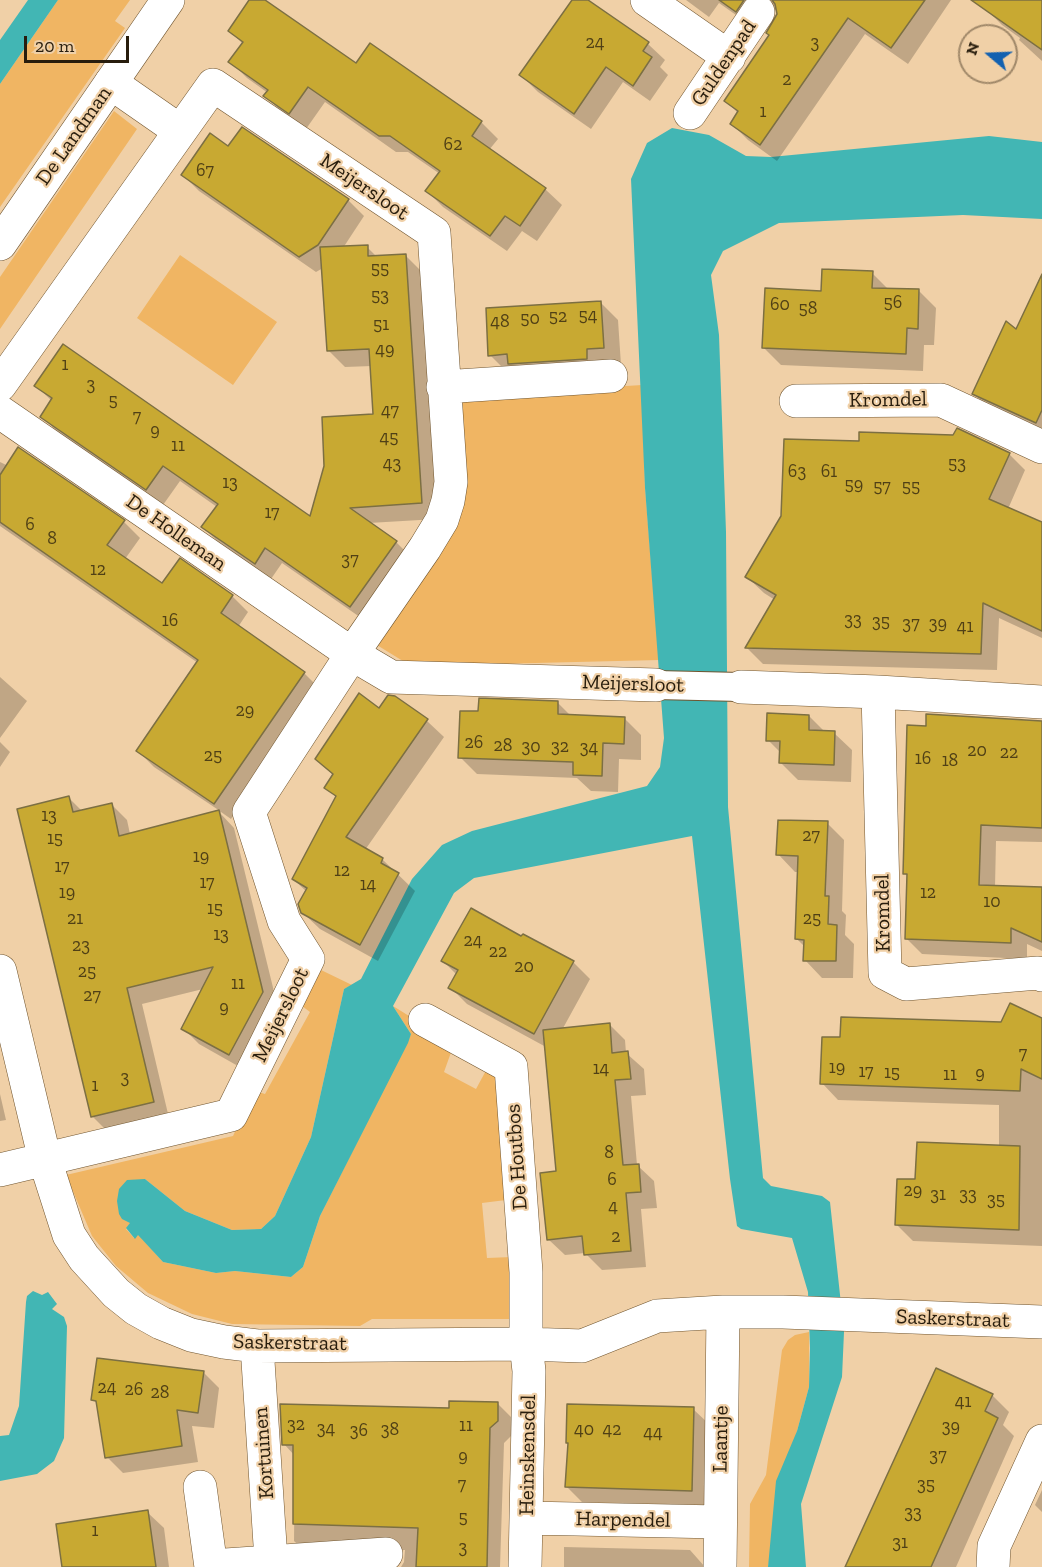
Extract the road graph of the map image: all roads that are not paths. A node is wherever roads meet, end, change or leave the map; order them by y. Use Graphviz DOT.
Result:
graph roads {
  1 [pos="168,0"];
  2 [pos="647,0"];
  3 [pos="758,12"];
  4 [pos="729,57"];
  5 [pos="111,82"];
  6 [pos="690,113"];
  7 [pos="180,130"];
  8 [pos="0,244"];
  9 [pos="611,376"];
  10 [pos="0,385"];
  11 [pos="443,387"];
  12 [pos="796,401"];
  13 [pos="0,412"];
  14 [pos="1042,447"];
  15 [pos="352,654"];
  16 [pos="656,685"];
  17 [pos="741,687"];
  18 [pos="878,692"];
  19 [pos="1042,702"];
  20 [pos="0,971"];
  21 [pos="1042,975"];
  22 [pos="425,1020"];
  23 [pos="45,1160"];
  24 [pos="0,1170"];
  25 [pos="723,1312"];
  26 [pos="1042,1322"];
  27 [pos="526,1344"];
  28 [pos="257,1346"];
  29 [pos="1042,1441"];
  30 [pos="200,1487"];
  31 [pos="526,1518"];
  32 [pos="719,1522"];
  33 [pos="386,1554"];
  34 [pos="271,1560"];
  35 [pos="211,1566"];
  36 [pos="525,1567"];
  37 [pos="720,1567"];
  38 [pos="993,1567"];
  1 -- 5 [label="street, De Landman"];
  2 -- 4 [label="street"];
  3 -- 4 [label="street, Guldenpad"];
  4 -- 6 [label="street, Guldenpad"];
  5 -- 7 [label="street"];
  5 -- 8 [label="street, De Landman"];
  7 -- 10 [label="street, Meijersloot"];
  7 -- 11 [label="street, Meijersloot"];
  9 -- 11 [label="street"];
  11 -- 15 [label="street, Meijersloot"];
  12 -- 14 [label="street, Kromdel"];
  13 -- 15 [label="street, De Holleman"];
  15 -- 16 [label="street, Meijersloot"];
  15 -- 23 [label="street, Meijersloot"];
  16 -- 17 [label="street, Meijersloot"];
  17 -- 18 [label="street"];
  18 -- 19 [label="street"];
  18 -- 21 [label="street, Kromdel"];
  20 -- 23 [label="street, Saskerstraat"];
  22 -- 27 [label="street, De Houtbos"];
  23 -- 24 [label="street"];
  23 -- 28 [label="street, Saskerstraat"];
  25 -- 26 [label="street, Saskerstraat"];
  25 -- 27 [label="street, Saskerstraat"];
  25 -- 32 [label="street, Laantje"];
  27 -- 28 [label="street, Saskerstraat"];
  27 -- 31 [label="street, Heinskensdel"];
  28 -- 34 [label="street, Kortuinen"];
  29 -- 38 [label="street"];
  30 -- 35 [label="street"];
  31 -- 32 [label="street, Harpendel"];
  31 -- 36 [label="street, Heinskensdel"];
  32 -- 37 [label="street, Laantje"];
  33 -- 34 [label="street"];
  34 -- 35 [label="street"];
}
